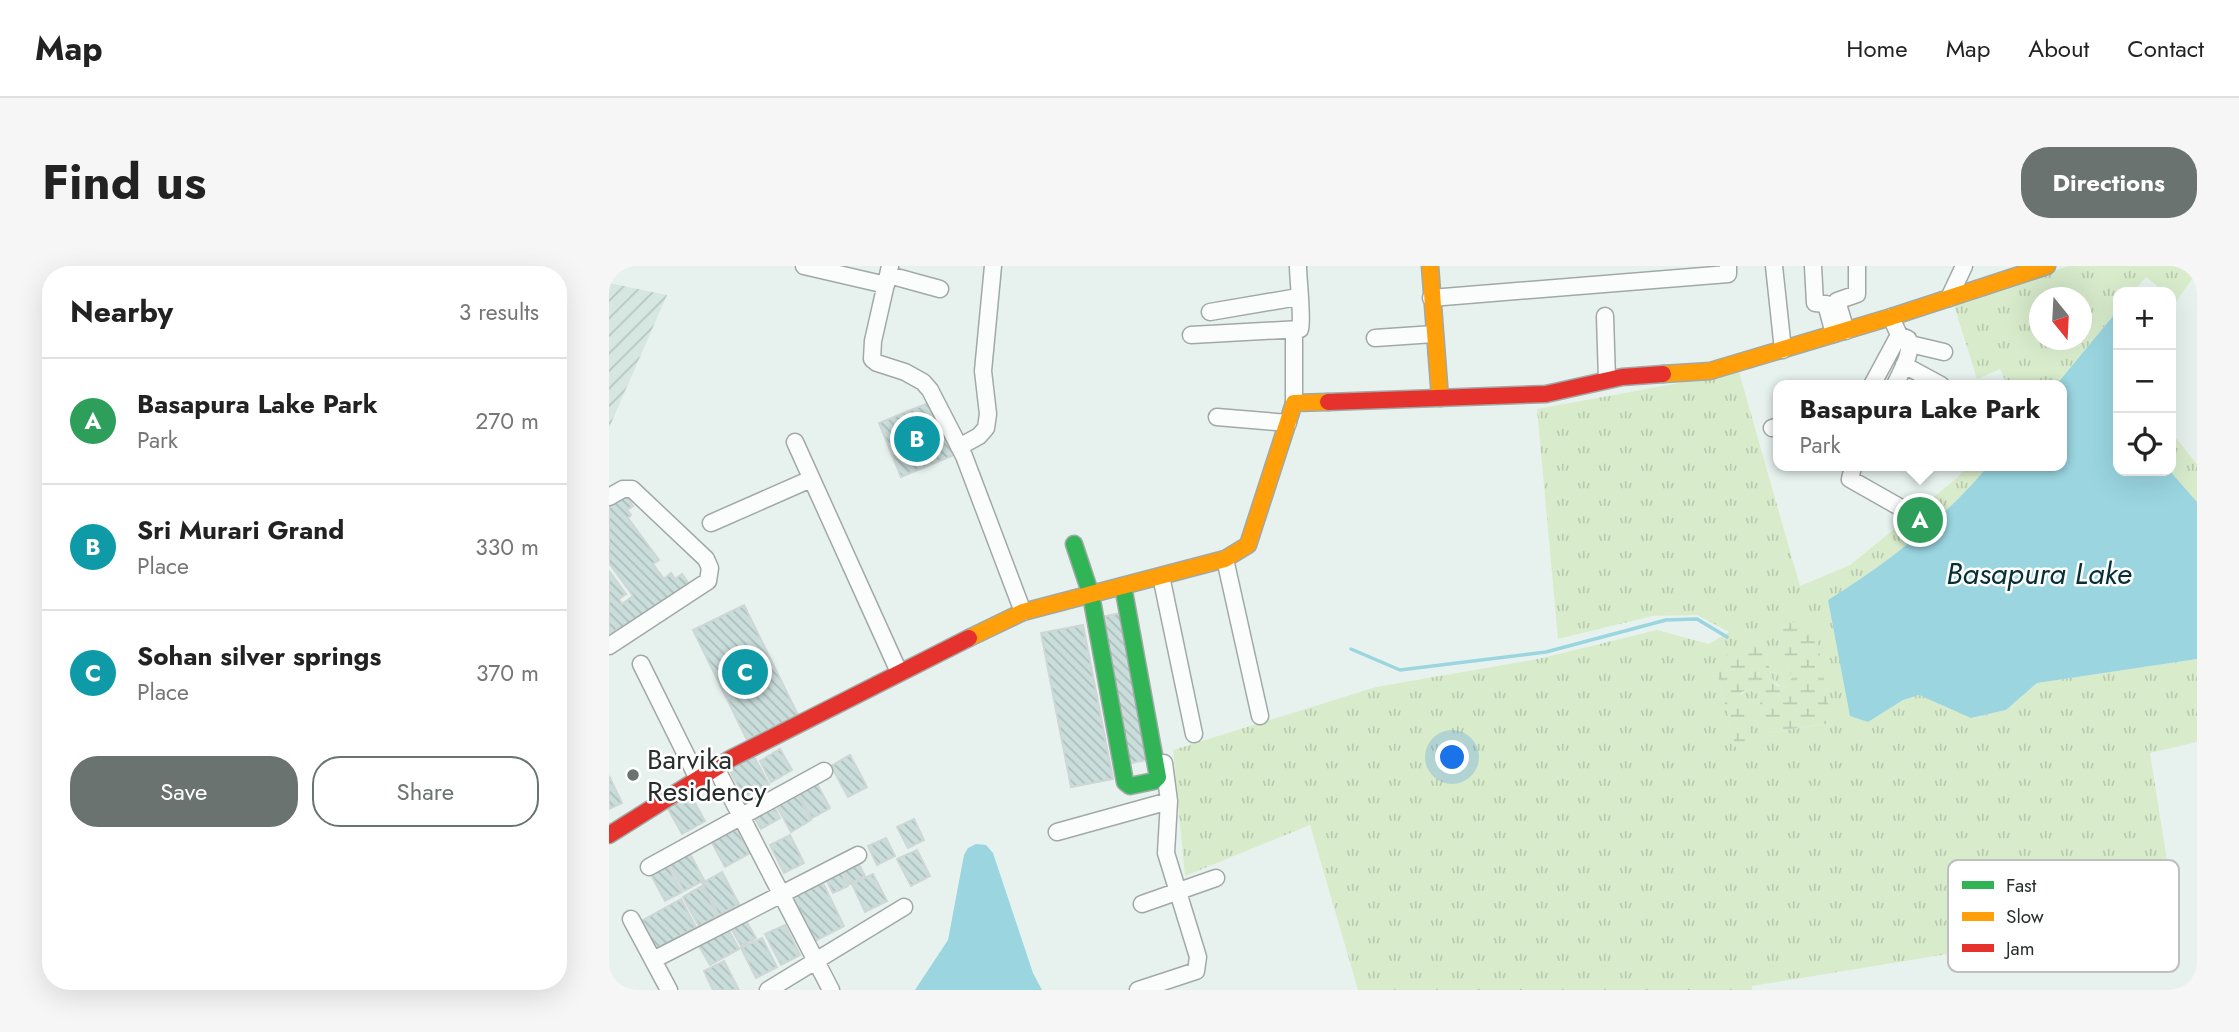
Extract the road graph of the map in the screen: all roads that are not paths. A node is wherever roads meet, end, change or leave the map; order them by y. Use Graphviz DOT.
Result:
graph roads {
  1 [pos="804,266"];
  2 [pos="993,266"];
  3 [pos="1299,266"];
  4 [pos="1430,266"];
  5 [pos="1728,266"];
  6 [pos="1774,266"];
  7 [pos="1813,266"];
  8 [pos="1857,266"];
  9 [pos="1964,266"];
  10 [pos="2047,266"];
  11 [pos="888,275"];
  12 [pos="940,289"];
  13 [pos="1299,298"];
  14 [pos="1431,298"];
  15 [pos="1949,298"];
  16 [pos="1831,302"];
  17 [pos="1210,312"];
  18 [pos="1605,316"];
  19 [pos="1891,317"];
  20 [pos="1294,331"];
  21 [pos="1840,333"];
  22 [pos="1434,334"];
  23 [pos="1191,335"];
  24 [pos="1375,338"];
  25 [pos="1904,339"];
  26 [pos="1783,350"];
  27 [pos="1944,352"];
  28 [pos="1904,365"];
  29 [pos="1607,380"];
  30 [pos="1875,380"];
  31 [pos="1897,380"];
  32 [pos="1932,380"];
  33 [pos="1440,398"];
  34 [pos="1294,403"];
  35 [pos="1217,416"];
  36 [pos="1288,423"];
  37 [pos="795,442"];
  38 [pos="959,447"];
  39 [pos="1851,471"];
  40 [pos="811,478"];
  41 [pos="609,497"];
  42 [pos="1910,513"];
  43 [pos="711,523"];
  44 [pos="1074,544"];
  45 [pos="1225,559"];
  46 [pos="1161,576"];
  47 [pos="1127,585"];
  48 [pos="1091,594"];
  49 [pos="1023,612"];
  50 [pos="609,646"];
  51 [pos="641,664"];
  52 [pos="899,672"];
  53 [pos="1260,716"];
  54 [pos="1194,734"];
  55 [pos="716,768"];
  56 [pos="824,771"];
  57 [pos="698,779"];
  58 [pos="1169,801"];
  59 [pos="742,817"];
  60 [pos="1057,832"];
  61 [pos="609,835"];
  62 [pos="858,856"];
  63 [pos="649,867"];
  64 [pos="1216,878"];
  65 [pos="1177,891"];
  66 [pos="782,894"];
  67 [pos="1142,904"];
  68 [pos="904,907"];
  69 [pos="631,919"];
  70 [pos="653,960"];
  71 [pos="816,961"];
  72 [pos="669,990"];
  73 [pos="768,990"];
  74 [pos="831,990"];
  75 [pos="1138,990"];
  1 -- 11 [label="street"];
  2 -- 38 [label="street"];
  3 -- 13 [label="street"];
  4 -- 14 [label="street"];
  5 -- 14 [label="street"];
  6 -- 26 [label="street"];
  7 -- 16 [label="street"];
  8 -- 16 [label="street"];
  9 -- 15 [label="street"];
  10 -- 15 [label="street"];
  11 -- 12 [label="street"];
  11 -- 38 [label="street"];
  13 -- 17 [label="street"];
  13 -- 20 [label="street"];
  14 -- 22 [label="street"];
  15 -- 19 [label="street"];
  16 -- 21 [label="street"];
  18 -- 29 [label="street"];
  19 -- 21 [label="street"];
  19 -- 25 [label="street"];
  20 -- 23 [label="street"];
  20 -- 34 [label="street"];
  21 -- 26 [label="street"];
  22 -- 24 [label="street"];
  22 -- 33 [label="street"];
  25 -- 27 [label="street"];
  25 -- 28 [label="street"];
  25 -- 30 [label="street"];
  26 -- 29 [label="street"];
  28 -- 31 [label="street"];
  28 -- 32 [label="street"];
  29 -- 33 [label="street"];
  33 -- 34 [label="street"];
  34 -- 36 [label="street"];
  35 -- 36 [label="street"];
  36 -- 45 [label="street"];
  37 -- 40 [label="street"];
  38 -- 49 [label="street"];
  39 -- 42 [label="street"];
  40 -- 43 [label="street"];
  40 -- 52 [label="street"];
  41 -- 50 [label="street"];
  44 -- 48 [label="street"];
  45 -- 46 [label="street"];
  45 -- 53 [label="street"];
  46 -- 47 [label="street"];
  46 -- 54 [label="street"];
  47 -- 48 [label="street"];
  47 -- 48 [label="street"];
  47 -- 58 [label="street"];
  48 -- 49 [label="street"];
  49 -- 52 [label="street"];
  51 -- 57 [label="street"];
  52 -- 55 [label="street"];
  55 -- 57 [label="street"];
  55 -- 59 [label="street"];
  56 -- 59 [label="street"];
  57 -- 61 [label="street"];
  58 -- 60 [label="street"];
  58 -- 65 [label="street"];
  59 -- 63 [label="street"];
  59 -- 66 [label="street"];
  62 -- 66 [label="street"];
  64 -- 65 [label="street"];
  65 -- 67 [label="street"];
  65 -- 75 [label="street"];
  66 -- 70 [label="street"];
  66 -- 71 [label="street"];
  68 -- 71 [label="street"];
  69 -- 70 [label="street"];
  70 -- 72 [label="street"];
  71 -- 73 [label="street"];
  71 -- 74 [label="street"];
}
